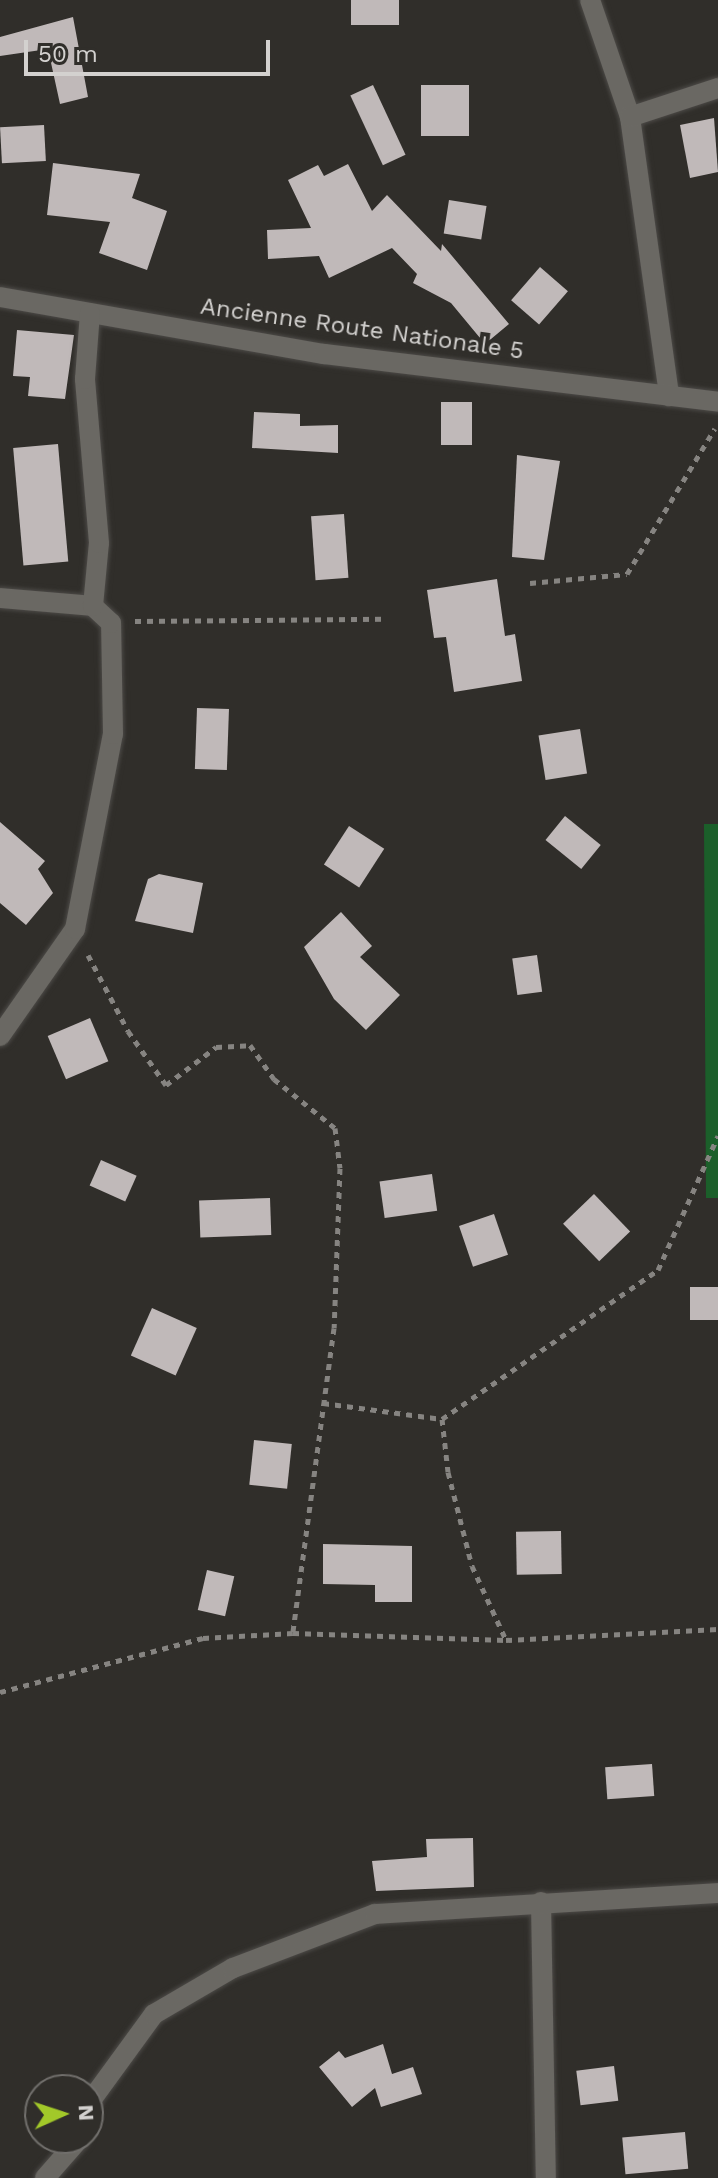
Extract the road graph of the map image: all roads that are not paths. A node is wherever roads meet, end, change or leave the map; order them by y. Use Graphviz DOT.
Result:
graph roads {
  1 [pos="590,0"];
  2 [pos="718,88"];
  3 [pos="630,117"];
  4 [pos="0,297"];
  5 [pos="90,313"];
  6 [pos="669,396"];
  7 [pos="718,402"];
  8 [pos="0,598"];
  9 [pos="93,606"];
  10 [pos="0,1036"];
  11 [pos="718,1893"];
  12 [pos="541,1902"];
  13 [pos="104,2083"];
  14 [pos="66,2154"];
  15 [pos="45,2178"];
  16 [pos="546,2178"];
  1 -- 3 [label="street"];
  2 -- 3 [label="street"];
  3 -- 6 [label="street"];
  4 -- 5 [label="street, Ancienne Route Nationale 5"];
  5 -- 6 [label="street, Ancienne Route Nationale 5"];
  5 -- 9 [label="street"];
  6 -- 7 [label="street, Ancienne Route Nationale 5"];
  8 -- 9 [label="street"];
  9 -- 10 [label="street"];
  11 -- 12 [label="street"];
  12 -- 13 [label="street"];
  12 -- 16 [label="street"];
  14 -- 15 [label="street"];
}
